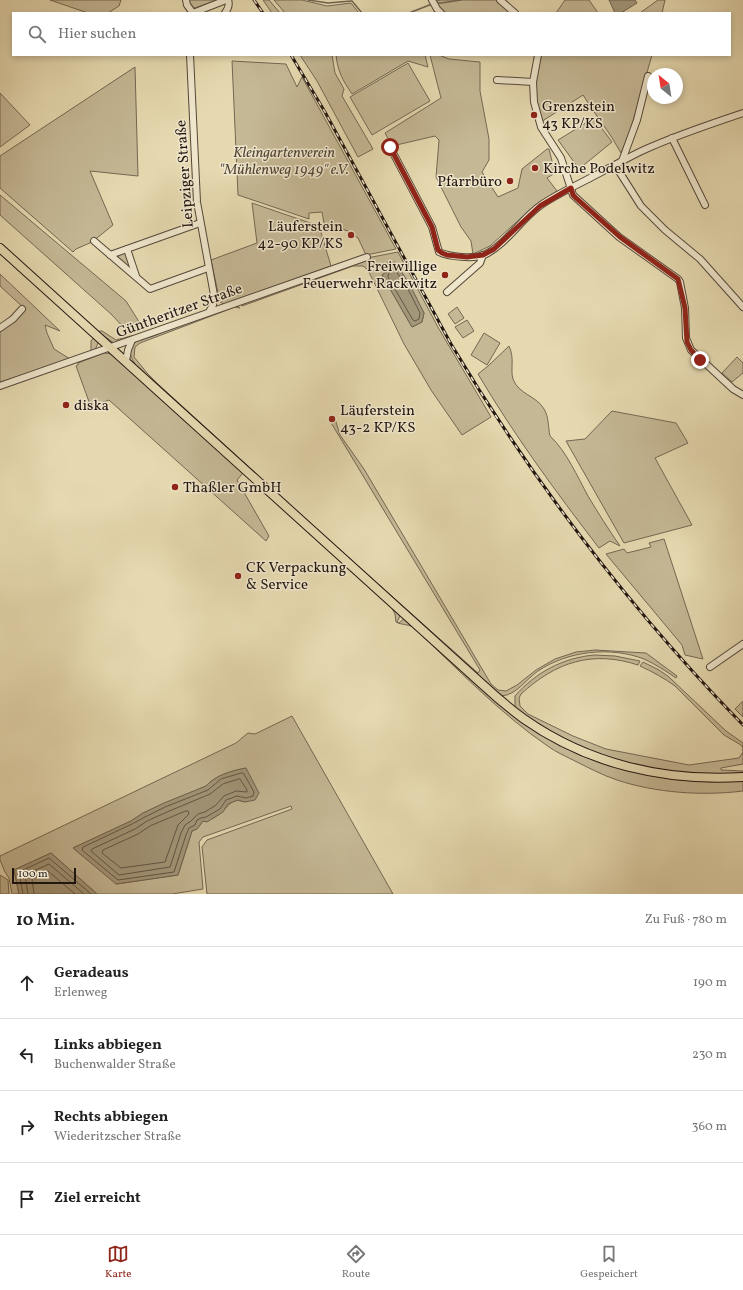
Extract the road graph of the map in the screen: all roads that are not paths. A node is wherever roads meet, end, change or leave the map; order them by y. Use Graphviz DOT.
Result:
graph roads {
  1 [pos="186,0"];
  2 [pos="227,0"];
  3 [pos="432,0"];
  4 [pos="500,0"];
  5 [pos="192,12"];
  6 [pos="196,12"];
  7 [pos="226,12"];
  8 [pos="440,12"];
  9 [pos="514,12"];
  10 [pos="190,56"];
  11 [pos="538,56"];
  12 [pos="497,80"];
  13 [pos="647,80"];
  14 [pos="534,82"];
  15 [pos="742,114"];
  16 [pos="672,138"];
  17 [pos="390,147"];
  18 [pos="622,161"];
  19 [pos="615,165"];
  20 [pos="571,188"];
  21 [pos="706,205"];
  22 [pos="200,223"];
  23 [pos="94,241"];
  24 [pos="0,248"];
  25 [pos="127,249"];
  26 [pos="110,255"];
  27 [pos="483,255"];
  28 [pos="366,256"];
  29 [pos="208,268"];
  30 [pos="136,278"];
  31 [pos="447,292"];
  32 [pos="743,307"];
  33 [pos="22,309"];
  34 [pos="209,312"];
  35 [pos="0,328"];
  36 [pos="132,340"];
  37 [pos="111,348"];
  38 [pos="126,361"];
  39 [pos="0,386"];
  40 [pos="743,395"];
  41 [pos="743,644"];
  42 [pos="710,667"];
  43 [pos="743,777"];
  1 -- 5 [label="street"];
  2 -- 6 [label="street"];
  2 -- 7 [label="street"];
  3 -- 8 [label="street"];
  4 -- 9 [label="street"];
  10 -- 22 [label="street, Leipziger Straße"];
  11 -- 14 [label="street"];
  12 -- 14 [label="street"];
  13 -- 18 [label="street"];
  14 -- 20 [label="street"];
  15 -- 16 [label="street"];
  16 -- 18 [label="street"];
  16 -- 21 [label="street"];
  17 -- 27 [label="street"];
  18 -- 19 [label="street"];
  19 -- 20 [label="street"];
  19 -- 32 [label="street"];
  20 -- 27 [label="street"];
  20 -- 40 [label="street"];
  22 -- 25 [label="street"];
  22 -- 29 [label="street, Leipziger Straße"];
  23 -- 26 [label="street"];
  24 -- 37 [label="main road"];
  25 -- 26 [label="street"];
  25 -- 30 [label="street"];
  26 -- 30 [label="street"];
  27 -- 31 [label="street"];
  28 -- 34 [label="street, Güntheritzer Straße"];
  29 -- 30 [label="street"];
  29 -- 34 [label="street, Leipziger Straße"];
  33 -- 35 [label="street"];
  34 -- 36 [label="street, Güntheritzer Straße"];
  36 -- 37 [label="street, Güntheritzer Straße"];
  36 -- 38 [label="street"];
  37 -- 38 [label="main road"];
  37 -- 39 [label="street, Güntheritzer Straße"];
  38 -- 43 [label="main road"];
  41 -- 42 [label="street"];
}
